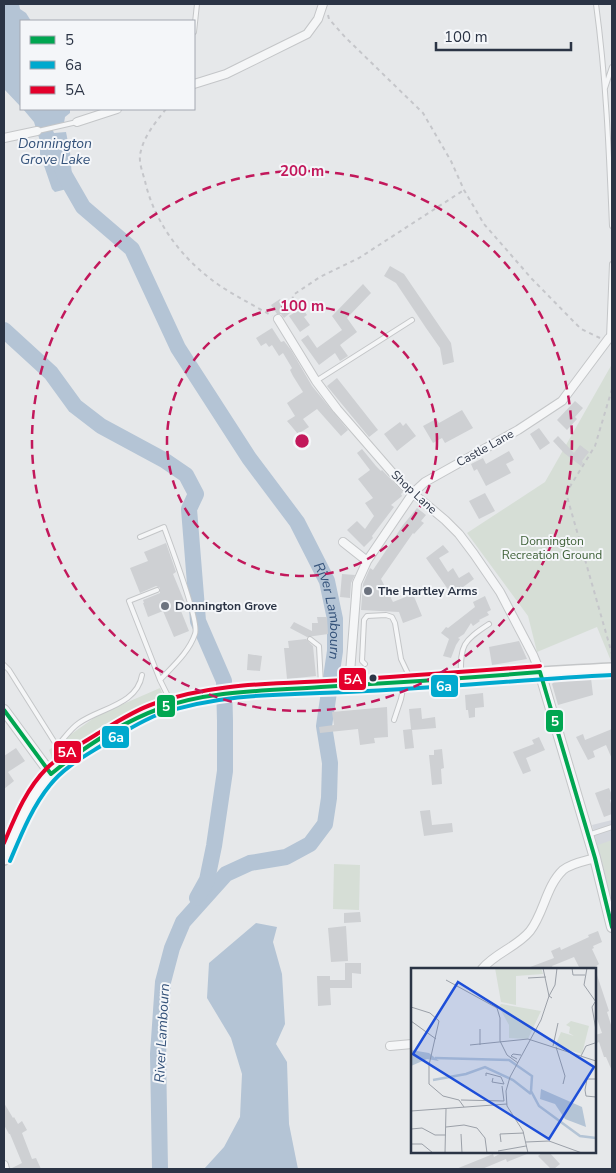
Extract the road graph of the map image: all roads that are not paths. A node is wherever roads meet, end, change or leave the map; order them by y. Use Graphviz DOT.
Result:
graph roads {
  1 [pos="197,4"];
  2 [pos="596,4"];
  3 [pos="325,8"];
  4 [pos="195,23"];
  5 [pos="612,66"];
  6 [pos="195,84"];
  7 [pos="604,90"];
  8 [pos="114,110"];
  9 [pos="77,122"];
  10 [pos="37,131"];
  11 [pos="4,138"];
  12 [pos="612,226"];
  13 [pos="612,264"];
  14 [pos="278,319"];
  15 [pos="412,320"];
  16 [pos="609,338"];
  17 [pos="316,381"];
  18 [pos="413,493"];
  19 [pos="140,537"];
  20 [pos="343,542"];
  21 [pos="367,561"];
  22 [pos="157,590"];
  23 [pos="489,624"];
  24 [pos="310,640"];
  25 [pos="365,664"];
  26 [pos="4,665"];
  27 [pos="612,669"];
  28 [pos="540,672"];
  29 [pos="142,676"];
  30 [pos="461,678"];
  31 [pos="160,680"];
  32 [pos="408,682"];
  33 [pos="343,686"];
  34 [pos="323,687"];
  35 [pos="172,704"];
  36 [pos="4,710"];
  37 [pos="394,720"];
  38 [pos="50,774"];
  39 [pos="612,827"];
  40 [pos="588,835"];
  41 [pos="595,858"];
  42 [pos="4,859"];
  43 [pos="612,927"];
  44 [pos="483,968"];
  45 [pos="411,1044"];
  46 [pos="390,1046"];
  47 [pos="4,1164"];
  48 [pos="6,1169"];
  1 -- 4 [label="lane"];
  2 -- 7 [label="lane"];
  3 -- 6 [label="street"];
  5 -- 7 [label="lane"];
  7 -- 12 [label="lane"];
  8 -- 9 [label="street"];
  9 -- 10 [label="lane"];
  10 -- 11 [label="street"];
  13 -- 16 [label="lane"];
  14 -- 17 [label="street, Shop Lane"];
  15 -- 17 [label="lane"];
  16 -- 18 [label="street, Castle Lane"];
  17 -- 18 [label="street, Shop Lane"];
  18 -- 21 [label="street, Castle Lane"];
  18 -- 28 [label="street, Shop Lane"];
  19 -- 31 [label="lane"];
  20 -- 21 [label="street"];
  21 -- 33 [label="street, Castle Lane"];
  22 -- 31 [label="lane"];
  23 -- 30 [label="lane"];
  24 -- 34 [label="lane"];
  25 -- 32 [label="lane"];
  26 -- 29 [label="lane"];
  27 -- 28 [label="main road"];
  28 -- 30 [label="main road"];
  28 -- 40 [label="street"];
  30 -- 32 [label="main road"];
  31 -- 35 [label="lane"];
  32 -- 33 [label="main road"];
  32 -- 37 [label="lane"];
  33 -- 34 [label="main road"];
  34 -- 35 [label="main road"];
  35 -- 38 [label="main road"];
  36 -- 38 [label="street"];
  38 -- 42 [label="main road"];
  39 -- 40 [label="lane"];
  40 -- 41 [label="street"];
  41 -- 43 [label="street"];
  41 -- 44 [label="street"];
  45 -- 46 [label="street"];
  47 -- 48 [label="street"];
}
